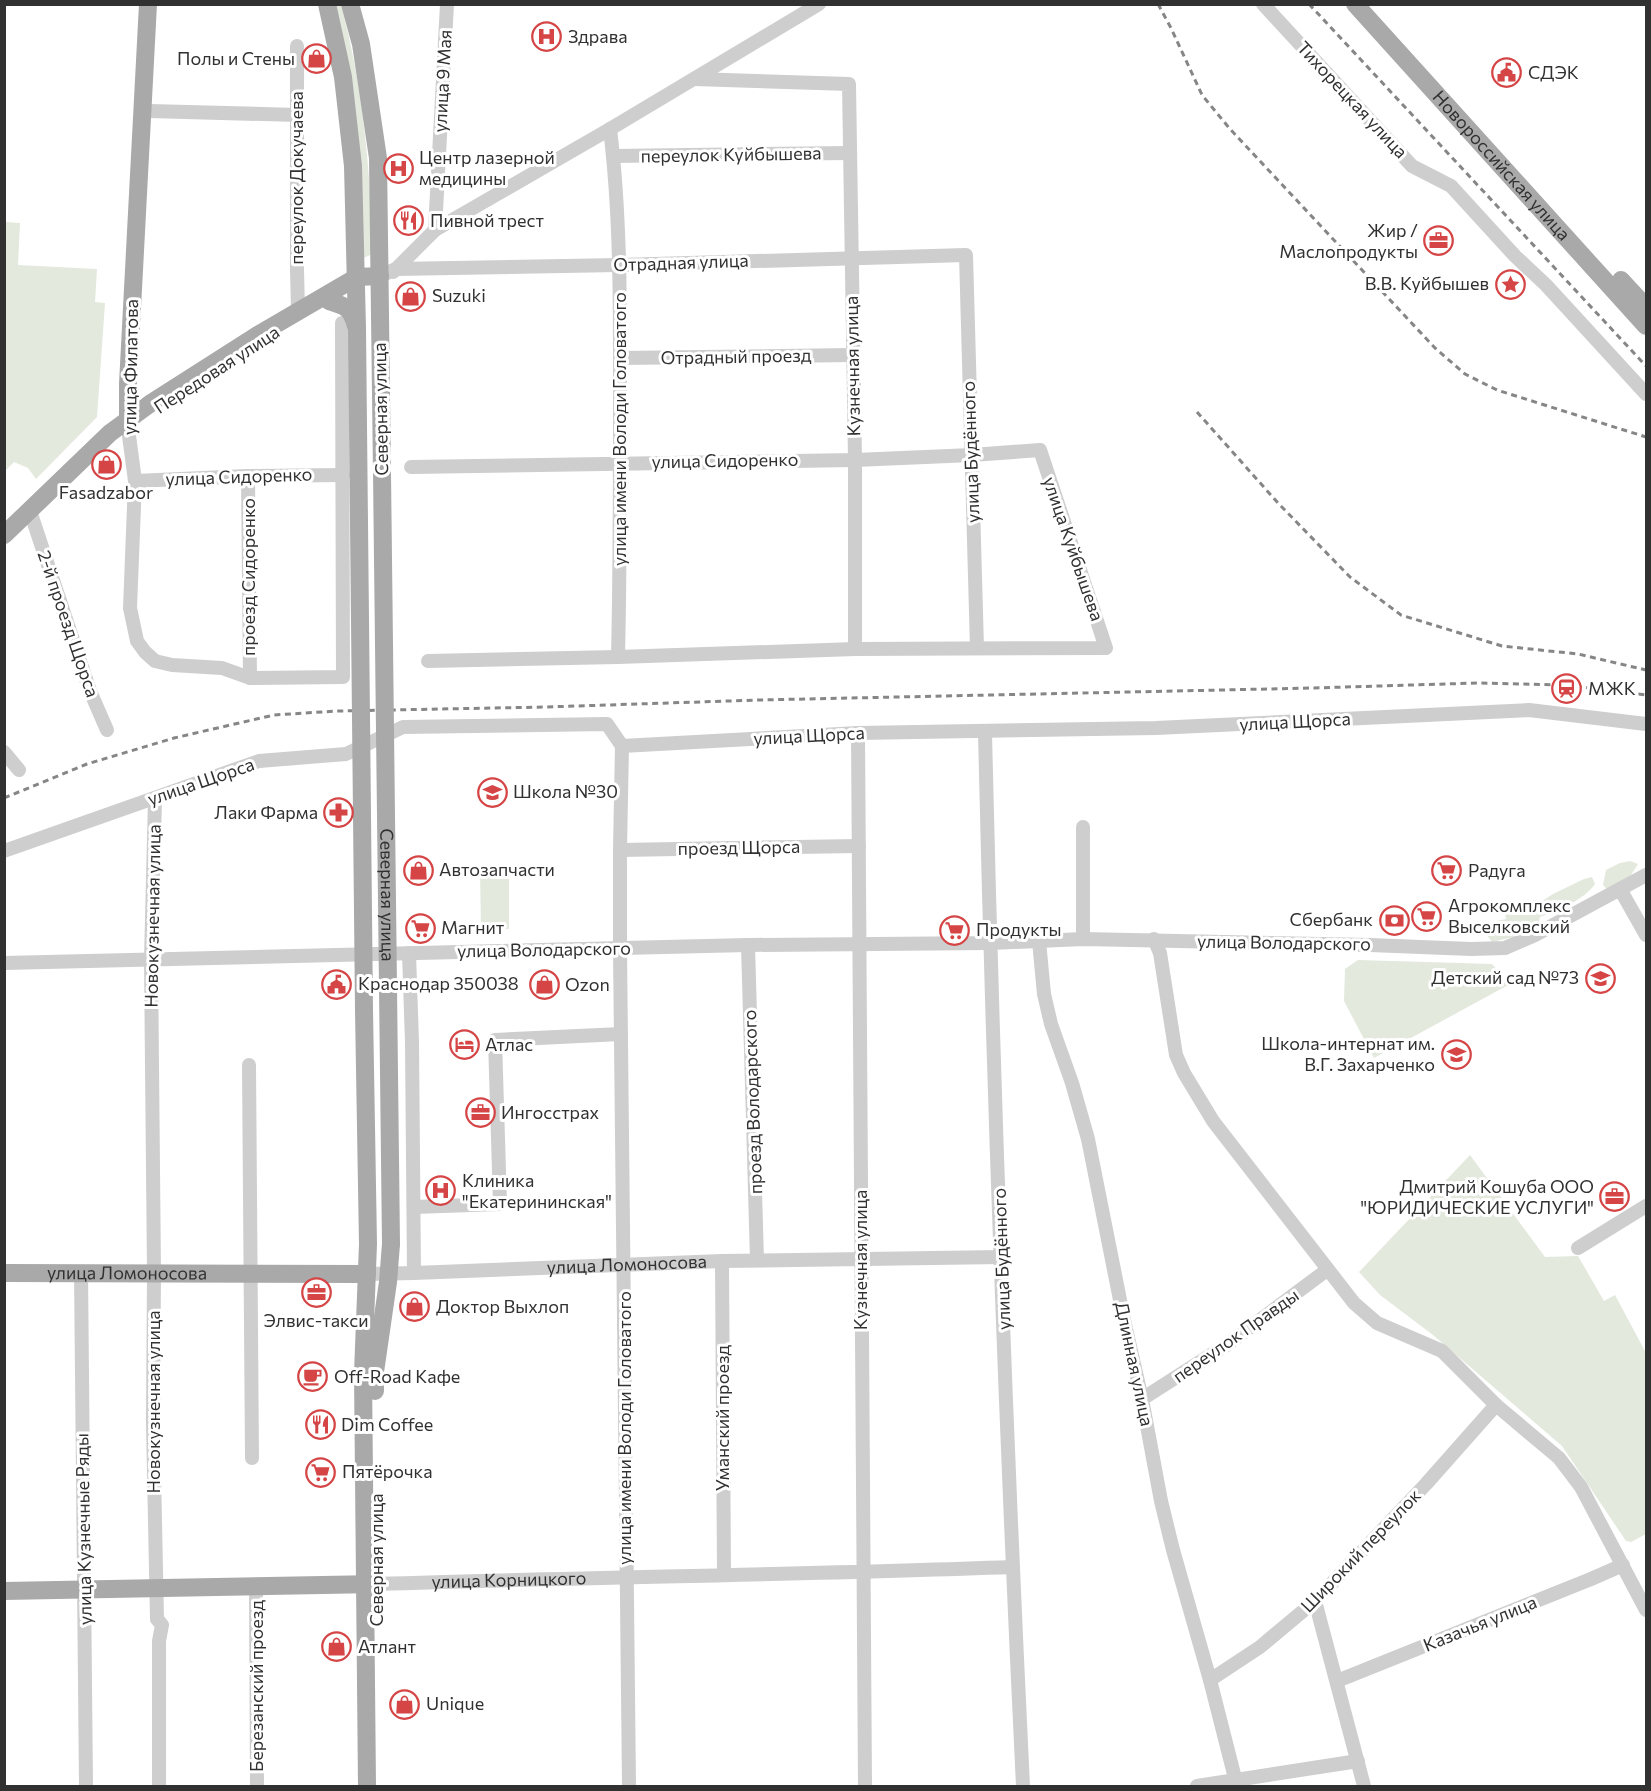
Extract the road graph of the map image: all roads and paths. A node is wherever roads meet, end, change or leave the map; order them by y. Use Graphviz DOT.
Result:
graph roads {
  1 [pos="148,4"];
  2 [pos="156,4"];
  3 [pos="327,4"];
  4 [pos="350,4"];
  5 [pos="447,4"];
  6 [pos="819,4"];
  7 [pos="1263,4"];
  8 [pos="1355,4"];
  9 [pos="1371,4"];
  10 [pos="297,46"];
  11 [pos="694,80"];
  12 [pos="149,111"];
  13 [pos="298,116"];
  14 [pos="610,129"];
  15 [pos="849,153"];
  16 [pos="613,156"];
  17 [pos="435,230"];
  18 [pos="966,255"];
  19 [pos="851,258"];
  20 [pos="618,265"];
  21 [pos="386,277"];
  22 [pos="357,282"];
  23 [pos="329,301"];
  24 [pos="1647,307"];
  25 [pos="298,311"];
  26 [pos="349,326"];
  27 [pos="1647,326"];
  28 [pos="852,356"];
  29 [pos="620,358"];
  30 [pos="136,391"];
  31 [pos="1647,394"];
  32 [pos="151,403"];
  33 [pos="132,421"];
  34 [pos="1040,450"];
  35 [pos="972,455"];
  36 [pos="855,460"];
  37 [pos="620,463"];
  38 [pos="411,467"];
  39 [pos="343,475"];
  40 [pos="248,476"];
  41 [pos="135,481"];
  42 [pos="32,517"];
  43 [pos="4,535"];
  44 [pos="4,543"];
  45 [pos="977,648"];
  46 [pos="855,649"];
  47 [pos="618,657"];
  48 [pos="428,661"];
  49 [pos="250,678"];
  50 [pos="1647,724"];
  51 [pos="107,730"];
  52 [pos="985,732"];
  53 [pos="858,733"];
  54 [pos="622,746"];
  55 [pos="4,752"];
  56 [pos="19,771"];
  57 [pos="155,799"];
  58 [pos="1083,827"];
  59 [pos="859,846"];
  60 [pos="620,850"];
  61 [pos="4,851"];
  62 [pos="1647,875"];
  63 [pos="1620,889"];
  64 [pos="1647,935"];
  65 [pos="1083,939"];
  66 [pos="1154,939"];
  67 [pos="1039,941"];
  68 [pos="990,943"];
  69 [pos="859,944"];
  70 [pos="748,945"];
  71 [pos="620,949"];
  72 [pos="409,953"];
  73 [pos="151,959"];
  74 [pos="4,963"];
  75 [pos="621,1034"];
  76 [pos="249,1065"];
  77 [pos="1647,1206"];
  78 [pos="414,1207"];
  79 [pos="1578,1248"];
  80 [pos="1002,1257"];
  81 [pos="860,1258"];
  82 [pos="757,1260"];
  83 [pos="722,1261"];
  84 [pos="624,1265"];
  85 [pos="1327,1270"];
  86 [pos="81,1272"];
  87 [pos="154,1272"];
  88 [pos="4,1273"];
  89 [pos="250,1273"];
  90 [pos="414,1273"];
  91 [pos="367,1274"];
  92 [pos="389,1274"];
  93 [pos="1142,1399"];
  94 [pos="1496,1405"];
  95 [pos="252,1458"];
  96 [pos="1623,1565"];
  97 [pos="1012,1567"];
  98 [pos="864,1572"];
  99 [pos="724,1575"];
  100 [pos="626,1576"];
  101 [pos="371,1584"];
  102 [pos="256,1586"];
  103 [pos="157,1588"];
  104 [pos="85,1589"];
  105 [pos="4,1591"];
  106 [pos="1315,1601"];
  107 [pos="1647,1610"];
  108 [pos="1210,1680"];
  109 [pos="1337,1681"];
  110 [pos="1358,1761"];
  111 [pos="1236,1784"];
  112 [pos="86,1786"];
  113 [pos="159,1786"];
  114 [pos="257,1786"];
  115 [pos="367,1786"];
  116 [pos="379,1786"];
  117 [pos="629,1786"];
  118 [pos="865,1786"];
  119 [pos="1023,1786"];
  120 [pos="1197,1786"];
  121 [pos="1364,1786"];
  1 -- 33 [label="main road, улица Филатова"];
  2 -- 12 [label="main road"];
  3 -- 22 [label="main road, Северная улица"];
  4 -- 21 [label="main road, Северная улица"];
  5 -- 17 [label="street, улица 9 Мая"];
  6 -- 11 [label="street"];
  7 -- 31 [label="street, Тихорецкая улица"];
  8 -- 27 [label="main road, Новороссийская улица"];
  9 -- 24 [label="main road, Новороссийская улица"];
  10 -- 13 [label="street, переулок Докучаева"];
  11 -- 14 [label="street"];
  11 -- 15 [label="street, Кузнечная улица"];
  12 -- 13 [label="street"];
  12 -- 30 [label="main road"];
  13 -- 25 [label="street, переулок Докучаева"];
  14 -- 16 [label="street, улица имени Володи Головатого"];
  14 -- 17 [label="street"];
  15 -- 16 [label="street, переулок Куйбышева"];
  15 -- 19 [label="street, Кузнечная улица"];
  16 -- 20 [label="street, улица имени Володи Головатого"];
  17 -- 21 [label="street"];
  18 -- 19 [label="street, Отрадная улица"];
  18 -- 35 [label="street, улица Будённого"];
  19 -- 20 [label="street, Отрадная улица"];
  19 -- 28 [label="street, Кузнечная улица"];
  20 -- 21 [label="street, Отрадная улица"];
  20 -- 29 [label="street, улица имени Володи Головатого"];
  21 -- 22 [label="main road, Передовая улица"];
  21 -- 92 [label="main road, Северная улица, bridge"];
  22 -- 23 [label="main road, Передовая улица"];
  22 -- 25 [label="main road, Передовая улица"];
  22 -- 26 [label="main road, Северная улица"];
  23 -- 26 [label="main road"];
  23 -- 33 [label="main road, Передовая улица"];
  25 -- 32 [label="main road, Передовая улица"];
  26 -- 39 [label="street"];
  26 -- 91 [label="main road, Северная улица, bridge"];
  28 -- 29 [label="street, Отрадный проезд"];
  28 -- 36 [label="street, Кузнечная улица"];
  29 -- 37 [label="street, улица имени Володи Головатого"];
  30 -- 32 [label="main road, Передовая улица"];
  30 -- 33 [label="main road"];
  32 -- 33 [label="main road, Передовая улица"];
  33 -- 41 [label="street, улица Филатова"];
  33 -- 42 [label="main road, Передовая улица"];
  33 -- 43 [label="main road, Передовая улица"];
  34 -- 35 [label="street, улица Сидоренко"];
  34 -- 45 [label="street, улица Куйбышева"];
  35 -- 36 [label="street, улица Сидоренко"];
  35 -- 45 [label="street, улица Будённого"];
  36 -- 37 [label="street, улица Сидоренко"];
  36 -- 46 [label="street, Кузнечная улица"];
  37 -- 38 [label="street, улица Сидоренко"];
  37 -- 47 [label="street, улица имени Володи Головатого"];
  39 -- 40 [label="street, улица Сидоренко"];
  39 -- 49 [label="street"];
  40 -- 41 [label="street, улица Сидоренко"];
  40 -- 49 [label="street, проезд Сидоренко"];
  41 -- 49 [label="street, улица Филатова"];
  42 -- 44 [label="main road, Передовая улица"];
  42 -- 51 [label="street, 2-й проезд Щорса"];
  45 -- 46 [label="street"];
  46 -- 47 [label="street"];
  47 -- 48 [label="street"];
  50 -- 52 [label="street, улица Щорса"];
  52 -- 53 [label="street, улица Щорса"];
  52 -- 68 [label="street, улица Будённого"];
  53 -- 54 [label="street, улица Щорса"];
  53 -- 59 [label="street, Кузнечная улица"];
  54 -- 57 [label="street, улица Щорса"];
  54 -- 60 [label="street, улица имени Володи Головатого"];
  55 -- 56 [label="street"];
  57 -- 61 [label="street, улица Щорса"];
  57 -- 73 [label="street, Новокузнечная улица"];
  58 -- 65 [label="street"];
  59 -- 60 [label="street, проезд Щорса"];
  59 -- 69 [label="street, Кузнечная улица"];
  60 -- 71 [label="street, улица имени Володи Головатого"];
  62 -- 63 [label="street, улица Володарского"];
  63 -- 64 [label="street"];
  63 -- 66 [label="street, улица Володарского"];
  65 -- 66 [label="street, улица Володарского"];
  65 -- 67 [label="street, улица Володарского"];
  66 -- 85 [label="street"];
  67 -- 68 [label="street, улица Володарского"];
  67 -- 93 [label="street, Длинная улица"];
  68 -- 69 [label="street, улица Володарского"];
  68 -- 80 [label="street, улица Будённого"];
  69 -- 70 [label="street, улица Володарского"];
  69 -- 81 [label="street, Кузнечная улица"];
  70 -- 71 [label="street, улица Володарского"];
  70 -- 82 [label="street, проезд Володарского"];
  71 -- 72 [label="street, улица Володарского"];
  71 -- 75 [label="street, улица имени Володи Головатого"];
  72 -- 73 [label="street, улица Володарского"];
  72 -- 78 [label="street"];
  73 -- 74 [label="street, улица Володарского"];
  73 -- 87 [label="street, Новокузнечная улица"];
  75 -- 78 [label="street"];
  75 -- 84 [label="street, улица имени Володи Головатого"];
  76 -- 89 [label="street"];
  77 -- 79 [label="street"];
  78 -- 90 [label="street"];
  80 -- 81 [label="street, улица Ломоносова"];
  80 -- 97 [label="street, улица Будённого"];
  81 -- 82 [label="street, улица Ломоносова"];
  81 -- 98 [label="street, Кузнечная улица"];
  82 -- 83 [label="street, улица Ломоносова"];
  83 -- 84 [label="street, улица Ломоносова"];
  83 -- 99 [label="street, Уманский проезд"];
  84 -- 90 [label="street, улица Ломоносова"];
  84 -- 100 [label="street, улица имени Володи Головатого"];
  85 -- 93 [label="street, переулок Правды"];
  85 -- 94 [label="street"];
  86 -- 87 [label="main road, улица Ломоносова"];
  86 -- 88 [label="main road, улица Ломоносова"];
  86 -- 104 [label="street, улица Кузнечные Ряды"];
  87 -- 89 [label="main road, улица Ломоносова"];
  87 -- 103 [label="street, Новокузнечная улица"];
  89 -- 91 [label="main road, улица Ломоносова"];
  89 -- 95 [label="street"];
  90 -- 92 [label="street, улица Ломоносова"];
  91 -- 92 [label="street, улица Ломоносова"];
  91 -- 101 [label="main road, Северная улица"];
  92 -- 101 [label="main road, Северная улица"];
  93 -- 108 [label="street, Длинная улица"];
  94 -- 96 [label="street"];
  94 -- 106 [label="street, Широкий переулок"];
  96 -- 107 [label="street"];
  96 -- 109 [label="street, Казачья улица"];
  97 -- 98 [label="street, улица Корницкого"];
  97 -- 119 [label="street, улица Будённого"];
  98 -- 99 [label="street, улица Корницкого"];
  98 -- 118 [label="street, Кузнечная улица"];
  99 -- 100 [label="street, улица Корницкого"];
  100 -- 101 [label="street, улица Корницкого"];
  100 -- 117 [label="street, улица имени Володи Головатого"];
  101 -- 102 [label="main road, улица Корницкого"];
  101 -- 115 [label="main road, Северная улица"];
  101 -- 116 [label="main road, Северная улица"];
  102 -- 103 [label="main road, улица Корницкого"];
  102 -- 114 [label="street, Березанский проезд"];
  103 -- 104 [label="main road, улица Корницкого"];
  103 -- 113 [label="street, Новокузнечная улица"];
  104 -- 105 [label="main road, улица Корницкого"];
  104 -- 112 [label="street, улица Кузнечные Ряды"];
  106 -- 108 [label="street, Широкий переулок"];
  106 -- 109 [label="street"];
  108 -- 111 [label="street, Длинная улица"];
  109 -- 110 [label="street"];
  110 -- 111 [label="street"];
  110 -- 121 [label="street"];
  111 -- 120 [label="street"];
}
